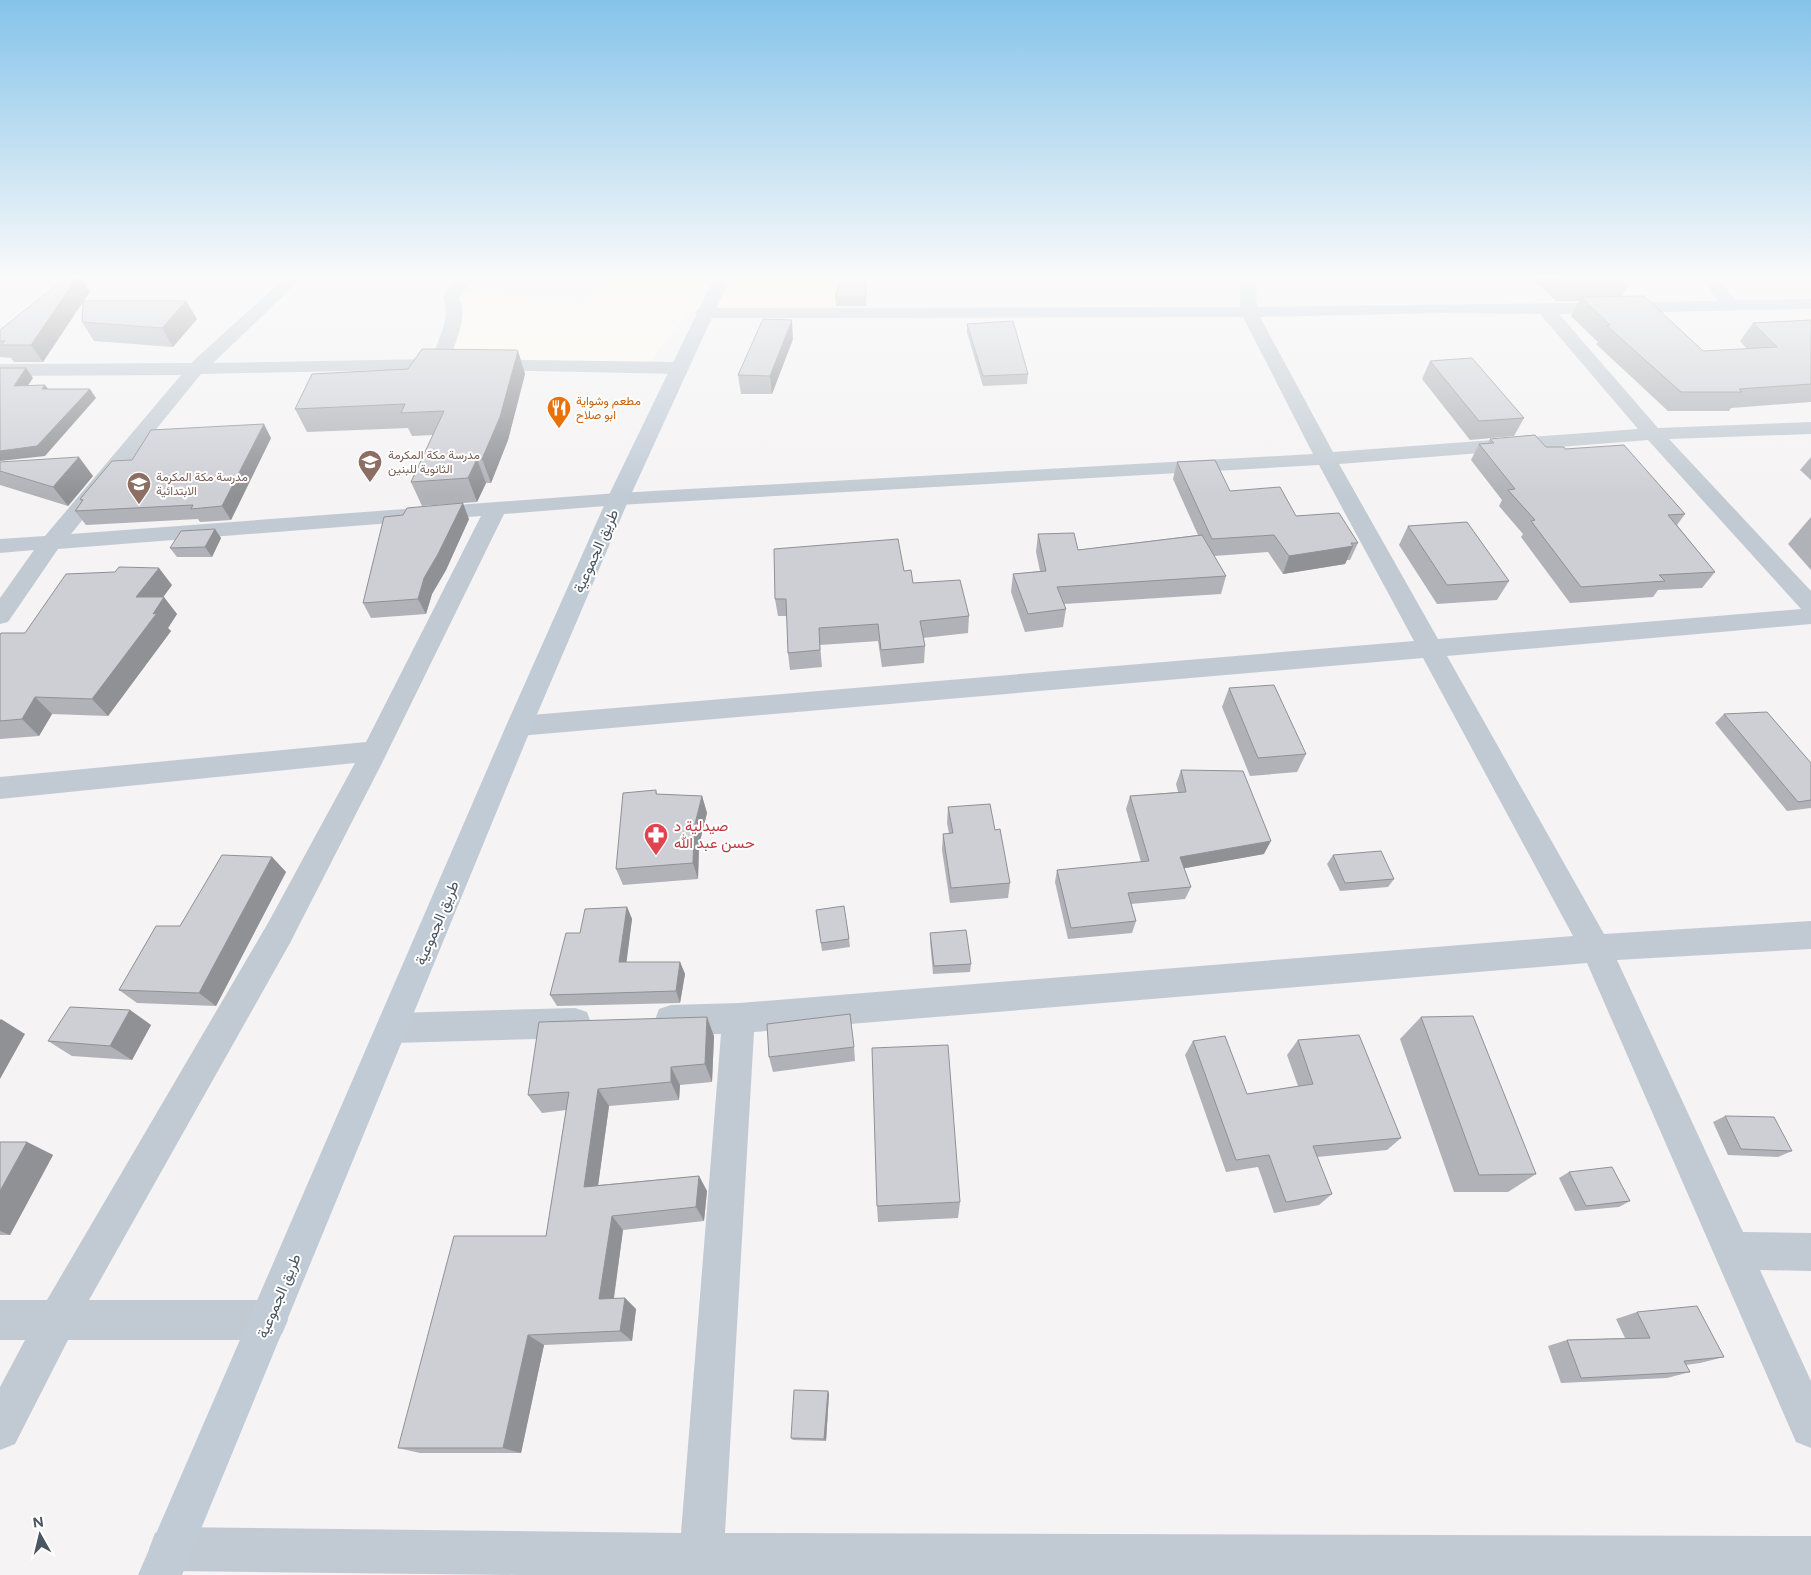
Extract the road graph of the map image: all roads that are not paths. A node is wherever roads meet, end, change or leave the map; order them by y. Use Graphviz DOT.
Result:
graph roads {
  1 [pos="217,350"];
  2 [pos="444,350"];
  3 [pos="687,350"];
  4 [pos="1270,350"];
  5 [pos="1580,350"];
  6 [pos="439,364"];
  7 [pos="679,368"];
  8 [pos="196,369"];
  9 [pos="0,370"];
  10 [pos="1811,428"];
  11 [pos="1653,434"];
  12 [pos="1326,458"];
  13 [pos="618,499"];
  14 [pos="496,508"];
  15 [pos="51,543"];
  16 [pos="0,546"];
  17 [pos="1811,605"];
  18 [pos="0,616"];
  19 [pos="1811,616"];
  20 [pos="1430,649"];
  21 [pos="519,726"];
  22 [pos="375,751"];
  23 [pos="0,788"];
  24 [pos="1811,935"];
  25 [pos="1596,948"];
  26 [pos="739,1018"];
  27 [pos="640,1021"];
  28 [pos="601,1022"];
  29 [pos="393,1028"];
  30 [pos="1733,1251"];
  31 [pos="1811,1252"];
  32 [pos="0,1320"];
  33 [pos="57,1320"];
  34 [pos="268,1320"];
  35 [pos="1811,1427"];
  36 [pos="0,1429"];
  37 [pos="1811,1558"];
  38 [pos="165,1562"];
  39 [pos="701,1565"];
  1 -- 8 [label="street"];
  2 -- 6 [label="street"];
  3 -- 7 [label="main road, طريق الجموعية"];
  4 -- 12 [label="street"];
  5 -- 11 [label="street"];
  6 -- 7 [label="street"];
  6 -- 8 [label="street"];
  7 -- 13 [label="main road, طريق الجموعية"];
  8 -- 9 [label="street"];
  8 -- 15 [label="street"];
  10 -- 11 [label="street"];
  11 -- 12 [label="street"];
  11 -- 17 [label="street"];
  12 -- 13 [label="street"];
  12 -- 20 [label="street"];
  13 -- 14 [label="street"];
  13 -- 21 [label="main road, طريق الجموعية"];
  14 -- 15 [label="street"];
  14 -- 22 [label="street"];
  15 -- 16 [label="street"];
  15 -- 18 [label="street"];
  19 -- 20 [label="street"];
  20 -- 21 [label="street"];
  20 -- 25 [label="street"];
  21 -- 29 [label="main road, طريق الجموعية"];
  22 -- 23 [label="street"];
  22 -- 33 [label="street"];
  24 -- 25 [label="street"];
  25 -- 26 [label="street"];
  25 -- 30 [label="street"];
  26 -- 27 [label="street"];
  26 -- 39 [label="street"];
  28 -- 29 [label="street"];
  29 -- 34 [label="main road, طريق الجموعية"];
  30 -- 31 [label="street"];
  30 -- 35 [label="street"];
  32 -- 33 [label="street"];
  33 -- 34 [label="street"];
  33 -- 36 [label="street"];
  34 -- 38 [label="main road, طريق الجموعية"];
  37 -- 39 [label="street"];
  38 -- 39 [label="street"];
}
